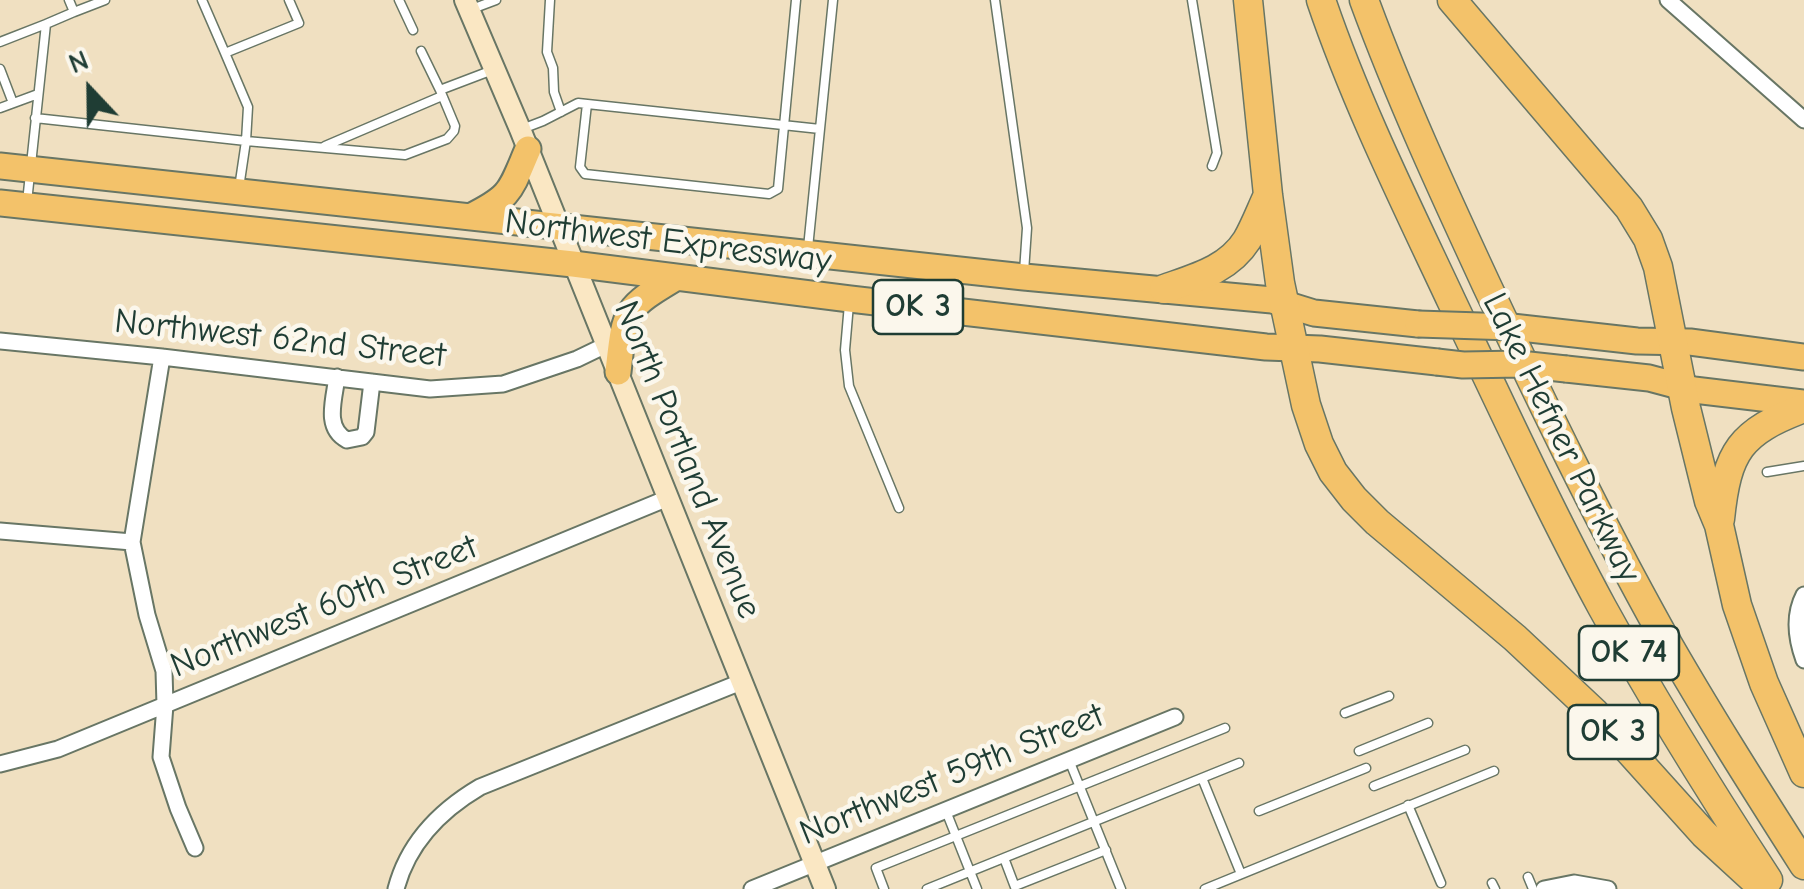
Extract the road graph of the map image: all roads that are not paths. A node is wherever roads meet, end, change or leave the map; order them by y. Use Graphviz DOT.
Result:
graph roads {
  1 [pos="69,0"];
  2 [pos="105,0"];
  3 [pos="202,0"];
  4 [pos="289,0"];
  5 [pos="399,0"];
  6 [pos="496,0"];
  7 [pos="550,0"];
  8 [pos="796,0"];
  9 [pos="834,0"];
  10 [pos="996,0"];
  11 [pos="1192,0"];
  12 [pos="1248,0"];
  13 [pos="1321,0"];
  14 [pos="1364,0"];
  15 [pos="1452,0"];
  16 [pos="1668,0"];
  17 [pos="467,5"];
  18 [pos="74,12"];
  19 [pos="46,24"];
  20 [pos="413,30"];
  21 [pos="0,42"];
  22 [pos="422,51"];
  23 [pos="225,53"];
  24 [pos="0,69"];
  25 [pos="495,69"];
  26 [pos="441,93"];
  27 [pos="38,94"];
  28 [pos="14,103"];
  29 [pos="587,104"];
  30 [pos="0,108"];
  31 [pos="561,112"];
  32 [pos="35,118"];
  33 [pos="1804,120"];
  34 [pos="784,125"];
  35 [pos="820,129"];
  36 [pos="524,139"];
  37 [pos="246,141"];
  38 [pos="321,148"];
  39 [pos="0,166"];
  40 [pos="1212,166"];
  41 [pos="30,169"];
  42 [pos="239,192"];
  43 [pos="1268,195"];
  44 [pos="0,204"];
  45 [pos="26,206"];
  46 [pos="470,217"];
  47 [pos="558,226"];
  48 [pos="808,252"];
  49 [pos="573,264"];
  50 [pos="1024,276"];
  51 [pos="677,277"];
  52 [pos="1164,289"];
  53 [pos="850,299"];
  54 [pos="1285,304"];
  55 [pos="0,341"];
  56 [pos="1671,341"];
  57 [pos="606,345"];
  58 [pos="1294,348"];
  59 [pos="162,357"];
  60 [pos="1804,357"];
  61 [pos="618,372"];
  62 [pos="336,378"];
  63 [pos="372,382"];
  64 [pos="1681,386"];
  65 [pos="1804,405"];
  66 [pos="1804,466"];
  67 [pos="1766,472"];
  68 [pos="668,498"];
  69 [pos="899,508"];
  70 [pos="1719,525"];
  71 [pos="0,531"];
  72 [pos="132,542"];
  73 [pos="1804,595"];
  74 [pos="1800,626"];
  75 [pos="1804,660"];
  76 [pos="741,682"];
  77 [pos="1389,696"];
  78 [pos="165,705"];
  79 [pos="1344,714"];
  80 [pos="1175,717"];
  81 [pos="1428,723"];
  82 [pos="1225,728"];
  83 [pos="1465,750"];
  84 [pos="1360,751"];
  85 [pos="1069,760"];
  86 [pos="1239,763"];
  87 [pos="0,764"];
  88 [pos="1366,768"];
  89 [pos="1494,771"];
  90 [pos="1804,773"];
  91 [pos="1202,778"];
  92 [pos="1080,786"];
  93 [pos="1374,786"];
  94 [pos="1408,806"];
  95 [pos="946,810"];
  96 [pos="1259,811"];
  97 [pos="1094,822"];
  98 [pos="956,836"];
  99 [pos="195,848"];
  100 [pos="1106,850"];
  101 [pos="1004,858"];
  102 [pos="815,864"];
  103 [pos="1804,865"];
  104 [pos="970,872"];
  105 [pos="1241,874"];
  106 [pos="1528,877"];
  107 [pos="1441,883"];
  108 [pos="1015,888"];
  109 [pos="396,889"];
  110 [pos="752,889"];
  111 [pos="826,889"];
  112 [pos="884,889"];
  113 [pos="928,889"];
  114 [pos="978,889"];
  115 [pos="1121,889"];
  116 [pos="1204,889"];
  117 [pos="1532,889"];
  118 [pos="1544,889"];
  119 [pos="1608,889"];
  120 [pos="1764,889"];
  121 [pos="1774,889"];
  1 -- 18 [label="lane"];
  2 -- 18 [label="lane"];
  3 -- 23 [label="lane"];
  4 -- 23 [label="lane"];
  5 -- 20 [label="lane"];
  6 -- 17 [label="lane"];
  7 -- 31 [label="lane"];
  8 -- 34 [label="lane"];
  9 -- 35 [label="lane"];
  10 -- 50 [label="lane"];
  11 -- 40 [label="lane"];
  12 -- 43 [label="highway"];
  13 -- 121 [label="highway, Lake Hefner Parkway / OK 74"];
  14 -- 103 [label="highway, Lake Hefner Parkway / OK 74"];
  15 -- 56 [label="highway"];
  16 -- 33 [label="street"];
  17 -- 25 [label="main road, North Portland Avenue"];
  18 -- 19 [label="lane"];
  19 -- 21 [label="lane"];
  19 -- 27 [label="lane"];
  22 -- 26 [label="lane"];
  23 -- 37 [label="lane"];
  24 -- 28 [label="lane"];
  25 -- 26 [label="lane"];
  25 -- 36 [label="main road, North Portland Avenue"];
  26 -- 38 [label="lane"];
  26 -- 38 [label="lane"];
  27 -- 28 [label="lane"];
  27 -- 32 [label="lane"];
  28 -- 30 [label="lane"];
  29 -- 31 [label="lane"];
  29 -- 34 [label="lane"];
  29 -- 34 [label="lane"];
  31 -- 36 [label="lane"];
  32 -- 37 [label="lane"];
  32 -- 41 [label="lane"];
  34 -- 35 [label="lane"];
  35 -- 48 [label="lane"];
  36 -- 46 [label="highway"];
  36 -- 47 [label="main road, North Portland Avenue"];
  37 -- 38 [label="lane"];
  37 -- 42 [label="lane"];
  39 -- 41 [label="highway, Northwest Expressway / OK 3"];
  41 -- 42 [label="highway, Northwest Expressway / OK 3"];
  41 -- 45 [label="lane"];
  42 -- 46 [label="highway, Northwest Expressway / OK 3"];
  43 -- 52 [label="highway"];
  43 -- 54 [label="highway"];
  44 -- 45 [label="highway, Northwest Expressway / OK 3"];
  45 -- 49 [label="highway, Northwest Expressway / OK 3"];
  46 -- 47 [label="highway, Northwest Expressway / OK 3"];
  47 -- 48 [label="highway, Northwest Expressway / OK 3"];
  47 -- 49 [label="main road, North Portland Avenue"];
  48 -- 50 [label="highway, Northwest Expressway / OK 3"];
  49 -- 51 [label="highway, Northwest Expressway / OK 3"];
  49 -- 57 [label="main road, North Portland Avenue"];
  50 -- 52 [label="highway, Northwest Expressway / OK 3"];
  51 -- 53 [label="highway, Northwest Expressway / OK 3"];
  51 -- 61 [label="highway"];
  52 -- 54 [label="highway, Northwest Expressway / OK 3"];
  53 -- 58 [label="highway, Northwest Expressway / OK 3"];
  53 -- 69 [label="lane"];
  54 -- 56 [label="highway, Northwest Expressway / OK 3, bridge"];
  54 -- 58 [label="highway"];
  55 -- 59 [label="street, Northwest 62nd Street"];
  56 -- 60 [label="highway, Northwest Expressway"];
  56 -- 64 [label="highway"];
  57 -- 61 [label="main road, North Portland Avenue"];
  57 -- 63 [label="street, Northwest 62nd Street"];
  58 -- 64 [label="highway, Northwest Expressway, bridge"];
  58 -- 120 [label="highway, OK 3"];
  59 -- 62 [label="street, Northwest 62nd Street"];
  59 -- 72 [label="street"];
  61 -- 68 [label="main road, North Portland Avenue"];
  62 -- 63 [label="street, Northwest 62nd Street"];
  62 -- 63 [label="street"];
  64 -- 65 [label="highway, Northwest Expressway"];
  64 -- 70 [label="highway"];
  65 -- 70 [label="highway"];
  66 -- 67 [label="lane"];
  68 -- 76 [label="main road, North Portland Avenue"];
  68 -- 78 [label="street, Northwest 60th Street"];
  70 -- 90 [label="highway"];
  71 -- 72 [label="street"];
  72 -- 78 [label="street"];
  73 -- 74 [label="street"];
  74 -- 75 [label="street"];
  76 -- 102 [label="main road, North Portland Avenue"];
  76 -- 109 [label="street"];
  77 -- 79 [label="lane"];
  78 -- 87 [label="street, Northwest 60th Street"];
  78 -- 99 [label="street"];
  80 -- 85 [label="street, Northwest 59th Street"];
  81 -- 84 [label="lane"];
  82 -- 92 [label="lane"];
  83 -- 93 [label="lane"];
  85 -- 92 [label="lane"];
  85 -- 95 [label="street, Northwest 59th Street"];
  86 -- 91 [label="lane"];
  88 -- 96 [label="lane"];
  89 -- 94 [label="lane"];
  91 -- 97 [label="lane"];
  91 -- 105 [label="lane"];
  92 -- 97 [label="lane"];
  92 -- 98 [label="lane"];
  94 -- 105 [label="lane"];
  94 -- 107 [label="lane"];
  95 -- 98 [label="lane"];
  95 -- 102 [label="street, Northwest 59th Street"];
  97 -- 100 [label="lane"];
  97 -- 101 [label="lane"];
  98 -- 104 [label="lane"];
  98 -- 112 [label="lane"];
  100 -- 108 [label="lane"];
  100 -- 115 [label="lane"];
  101 -- 104 [label="lane"];
  101 -- 108 [label="lane"];
  102 -- 110 [label="street, Northwest 59th Street"];
  102 -- 111 [label="main road, North Portland Avenue"];
  104 -- 113 [label="lane"];
  104 -- 114 [label="lane"];
  105 -- 116 [label="lane"];
  106 -- 117 [label="lane"];
  118 -- 119 [label="street"];
}
